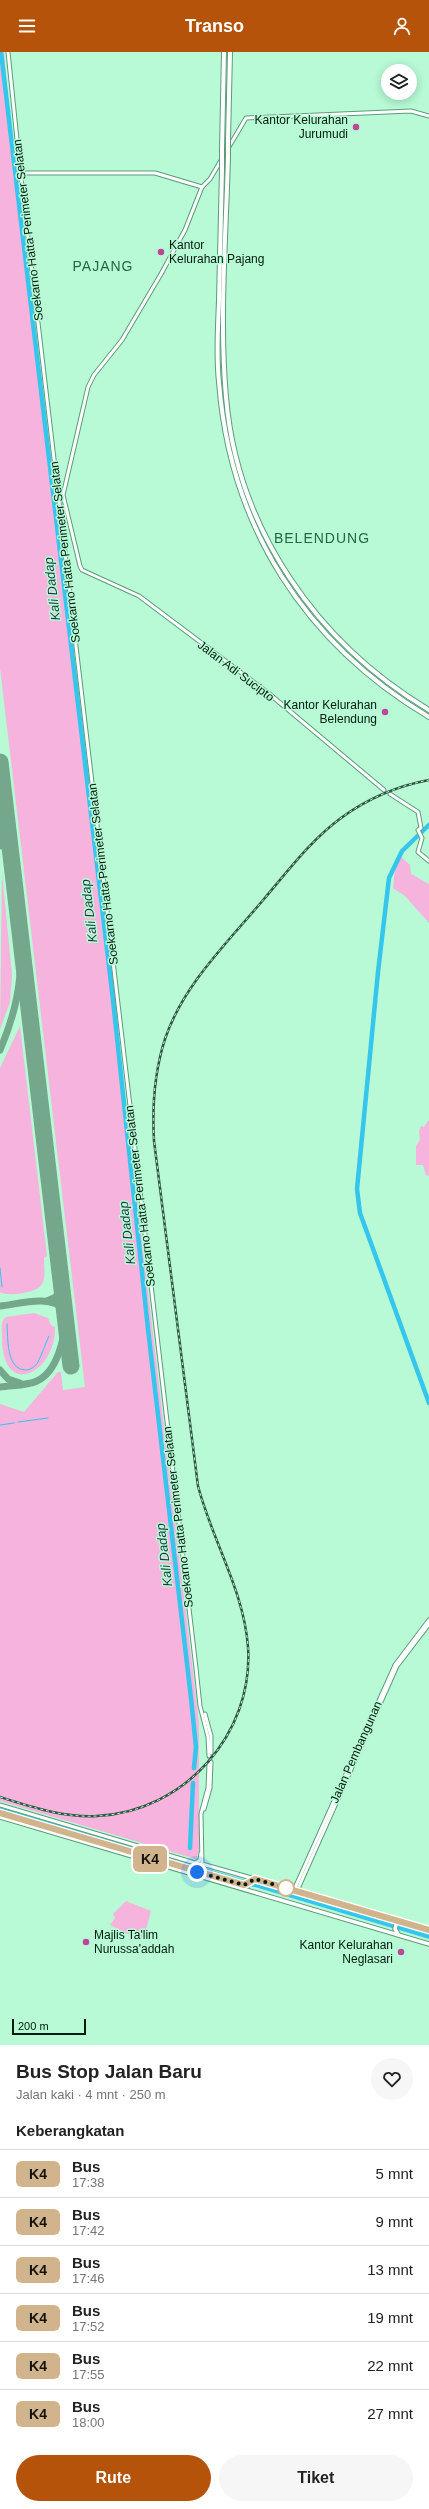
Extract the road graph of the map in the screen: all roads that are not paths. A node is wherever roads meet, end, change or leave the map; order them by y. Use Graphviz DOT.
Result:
graph roads {
  1 [pos="8,52"];
  2 [pos="224,52"];
  3 [pos="230,52"];
  4 [pos="429,116"];
  5 [pos="20,173"];
  6 [pos="202,187"];
  7 [pos="429,710"];
  8 [pos="429,717"];
  9 [pos="384,790"];
  10 [pos="390,794"];
  11 [pos="429,861"];
  12 [pos="429,1620"];
  13 [pos="429,1624"];
  14 [pos="210,1755"];
  15 [pos="210,1763"];
  16 [pos="0,1805"];
  17 [pos="0,1813"];
  18 [pos="0,1817"];
  19 [pos="201,1853"];
  20 [pos="254,1880"];
  21 [pos="247,1885"];
  22 [pos="249,1890"];
  23 [pos="296,1891"];
  24 [pos="397,1921"];
  25 [pos="395,1929"];
  26 [pos="429,1930"];
  27 [pos="388,1932"];
  28 [pos="399,1935"];
  29 [pos="429,1944"];
  1 -- 5 [label="main road, Soekarno Hatta Perimeter Selatan"];
  2 -- 8 [label="highway, bridge"];
  3 -- 7 [label="highway, bridge"];
  4 -- 6 [label="main road"];
  5 -- 6 [label="main road"];
  5 -- 14 [label="main road, Soekarno Hatta Perimeter Selatan"];
  6 -- 9 [label="main road, Jalan Adi Sucipto"];
  10 -- 11 [label="main road"];
  12 -- 23 [label="main road, Jalan Pembangunan"];
  13 -- 23 [label="main road, Jalan Pembangunan"];
  15 -- 19 [label="main road"];
  16 -- 19 [label="main road"];
  17 -- 21 [label="main road"];
  18 -- 22 [label="main road"];
  19 -- 20 [label="main road"];
  20 -- 21 [label="main road"];
  20 -- 23 [label="main road"];
  21 -- 22 [label="main road"];
  22 -- 27 [label="main road"];
  23 -- 24 [label="main road"];
  24 -- 25 [label="main road"];
  24 -- 26 [label="main road"];
  25 -- 27 [label="main road"];
  25 -- 28 [label="main road"];
  27 -- 28 [label="main road"];
  28 -- 29 [label="main road"];
}
